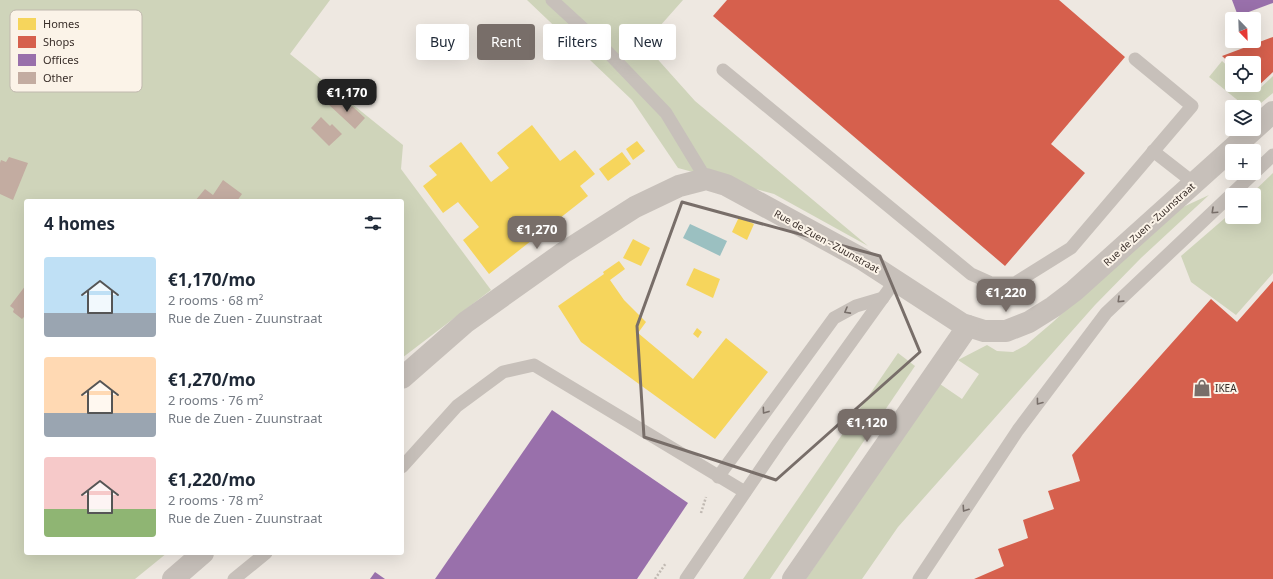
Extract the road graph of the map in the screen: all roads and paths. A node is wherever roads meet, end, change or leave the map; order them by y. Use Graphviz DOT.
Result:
graph roads {
  1 [pos="552,0"];
  2 [pos="1135,59"];
  3 [pos="723,70"];
  4 [pos="1273,112"];
  5 [pos="1153,151"];
  6 [pos="1273,155"];
  7 [pos="706,178"];
  8 [pos="1194,183"];
  9 [pos="889,290"];
  10 [pos="968,326"];
  11 [pos="404,376"];
  12 [pos="404,465"];
  13 [pos="718,477"];
  14 [pos="745,492"];
  15 [pos="201,555"];
  16 [pos="264,555"];
  17 [pos="173,579"];
  18 [pos="234,579"];
  19 [pos="686,579"];
  20 [pos="793,579"];
  21 [pos="919,579"];
  1 -- 7 [label="lane"];
  2 -- 5 [label="lane"];
  3 -- 5 [label="lane"];
  4 -- 8 [label="street, Rue de Zuen - Zuunstraat"];
  5 -- 8 [label="lane"];
  6 -- 21 [label="lane, one-way"];
  7 -- 9 [label="street, Rue de Zuen - Zuunstraat"];
  7 -- 11 [label="street"];
  8 -- 10 [label="street, Rue de Zuen - Zuunstraat"];
  9 -- 10 [label="street, Rue de Zuen - Zuunstraat"];
  9 -- 13 [label="lane, one-way"];
  9 -- 14 [label="lane"];
  10 -- 20 [label="street"];
  12 -- 13 [label="lane"];
  13 -- 14 [label="lane"];
  14 -- 19 [label="lane"];
  15 -- 17 [label="street"];
  16 -- 18 [label="lane"];
}
